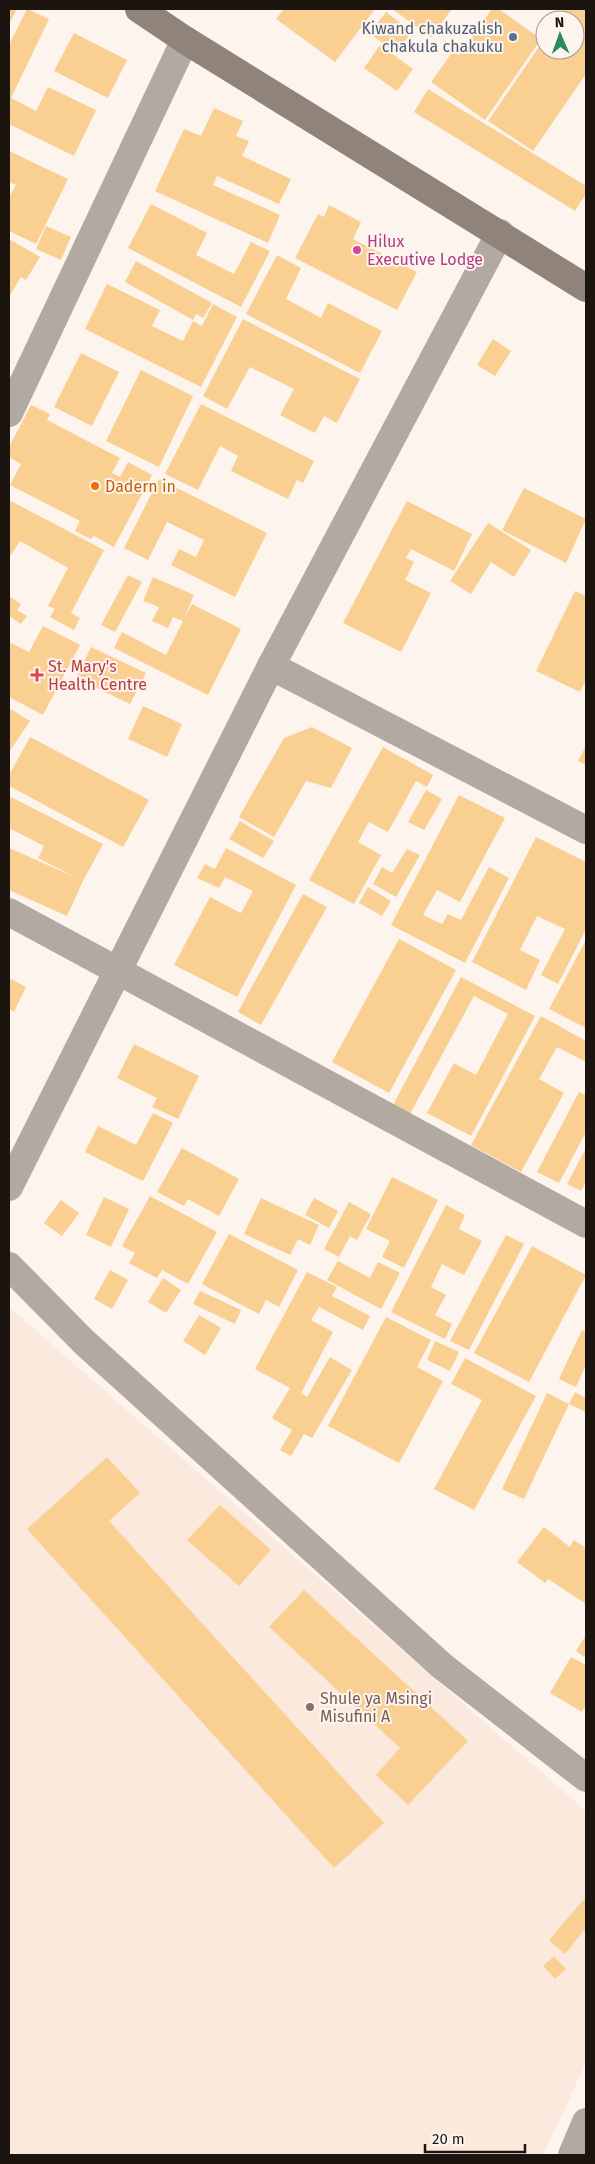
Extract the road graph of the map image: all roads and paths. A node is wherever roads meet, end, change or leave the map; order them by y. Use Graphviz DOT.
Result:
graph roads {
  1 [pos="139,9"];
  2 [pos="185,40"];
  3 [pos="500,233"];
  4 [pos="586,288"];
  5 [pos="9,413"];
  6 [pos="271,666"];
  7 [pos="586,830"];
  8 [pos="9,912"];
  9 [pos="116,970"];
  10 [pos="9,1187"];
  11 [pos="586,1224"];
  12 [pos="9,1266"];
  13 [pos="586,1778"];
  1 -- 2 [label="street"];
  2 -- 3 [label="street"];
  2 -- 5 [label="street"];
  3 -- 4 [label="street"];
  3 -- 6 [label="street"];
  6 -- 7 [label="street"];
  6 -- 9 [label="street"];
  8 -- 9 [label="street"];
  9 -- 10 [label="street"];
  9 -- 11 [label="street"];
  12 -- 13 [label="street"];
}
